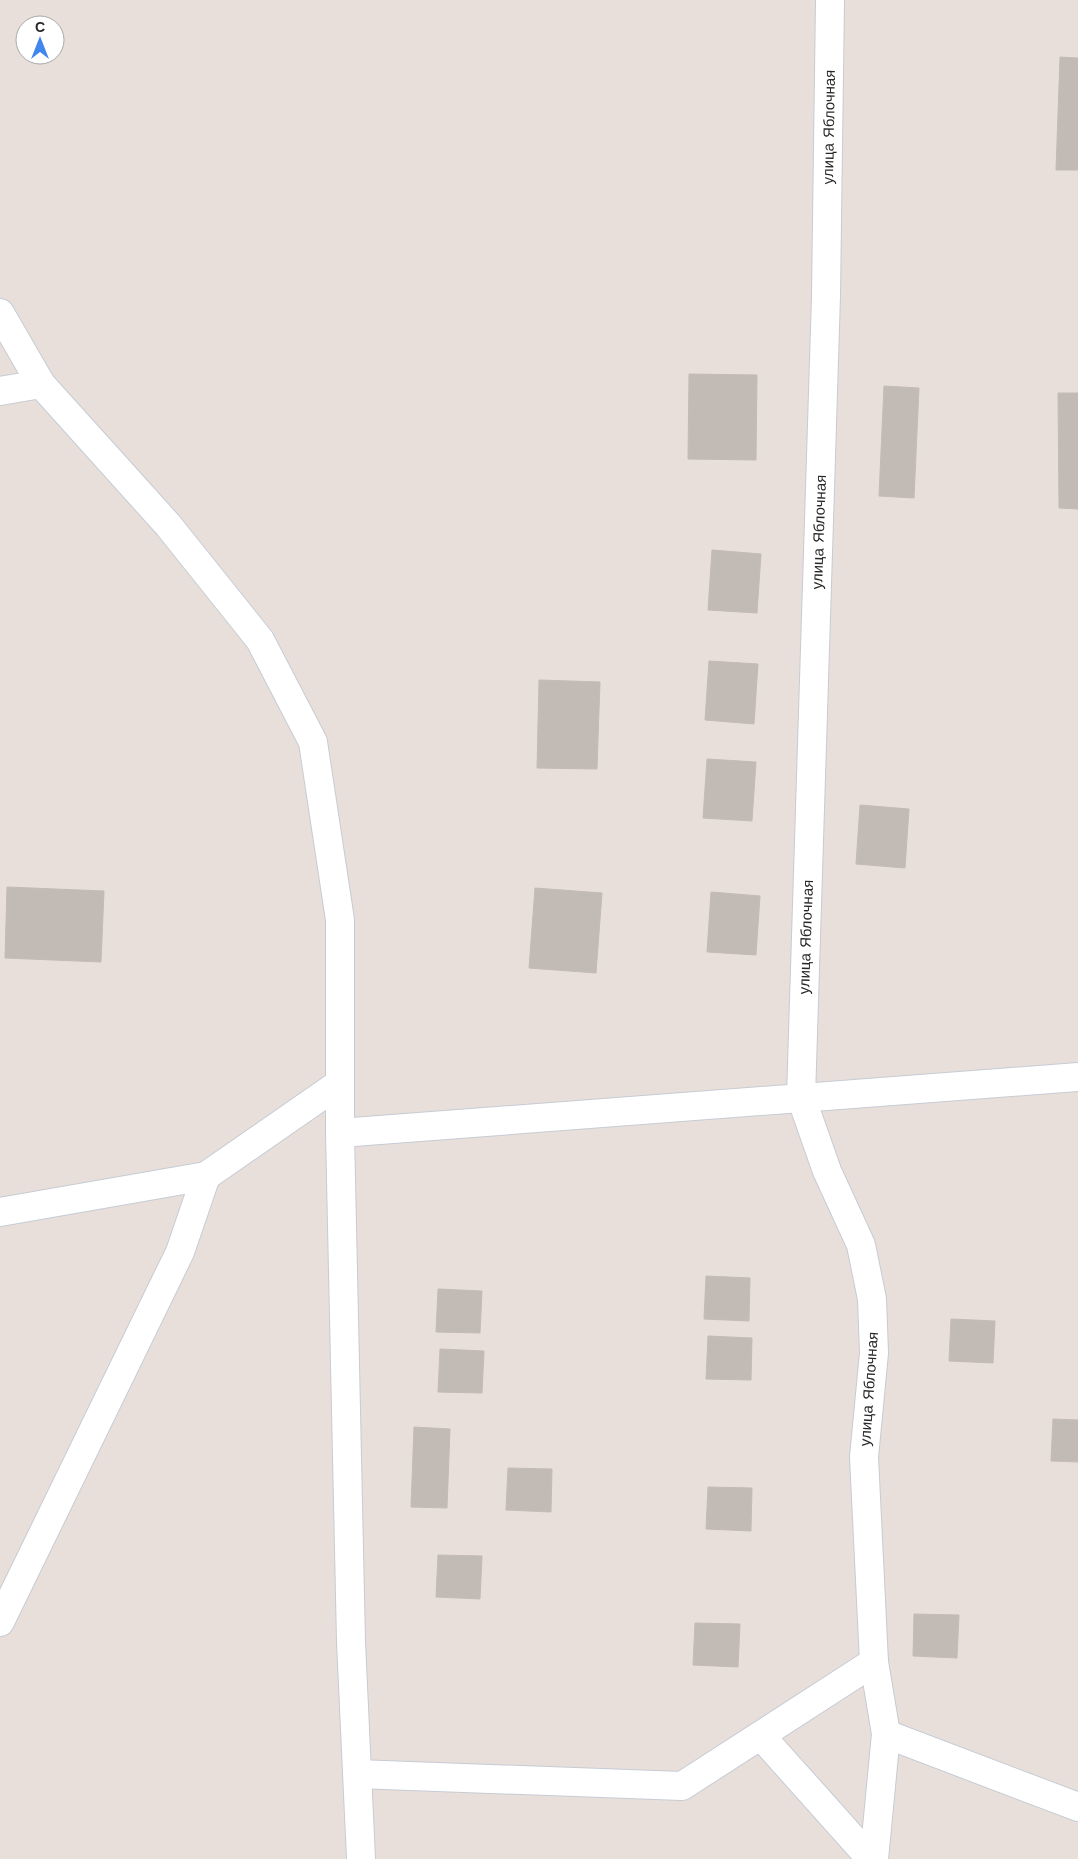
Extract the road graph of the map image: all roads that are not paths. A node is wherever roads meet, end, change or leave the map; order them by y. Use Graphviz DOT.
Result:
graph roads {
  1 [pos="830,0"];
  2 [pos="0,313"];
  3 [pos="41,384"];
  4 [pos="0,391"];
  5 [pos="1078,1077"];
  6 [pos="340,1083"];
  7 [pos="801,1097"];
  8 [pos="340,1133"];
  9 [pos="206,1176"];
  10 [pos="0,1212"];
  11 [pos="0,1622"];
  12 [pos="874,1662"];
  13 [pos="886,1734"];
  14 [pos="760,1736"];
  15 [pos="357,1774"];
  16 [pos="1078,1807"];
  17 [pos="361,1859"];
  18 [pos="872,1859"];
  1 -- 7 [label="street, улица Яблочная"];
  2 -- 3 [label="street"];
  3 -- 4 [label="street"];
  3 -- 6 [label="street"];
  5 -- 7 [label="street"];
  6 -- 8 [label="street"];
  6 -- 9 [label="street"];
  7 -- 8 [label="street"];
  7 -- 12 [label="street, улица Яблочная"];
  8 -- 15 [label="street"];
  9 -- 10 [label="street"];
  9 -- 11 [label="street"];
  12 -- 13 [label="street, улица Яблочная"];
  12 -- 14 [label="street"];
  13 -- 16 [label="street"];
  13 -- 18 [label="street, улица Яблочная"];
  14 -- 15 [label="street"];
  14 -- 18 [label="street"];
  15 -- 17 [label="street"];
}
